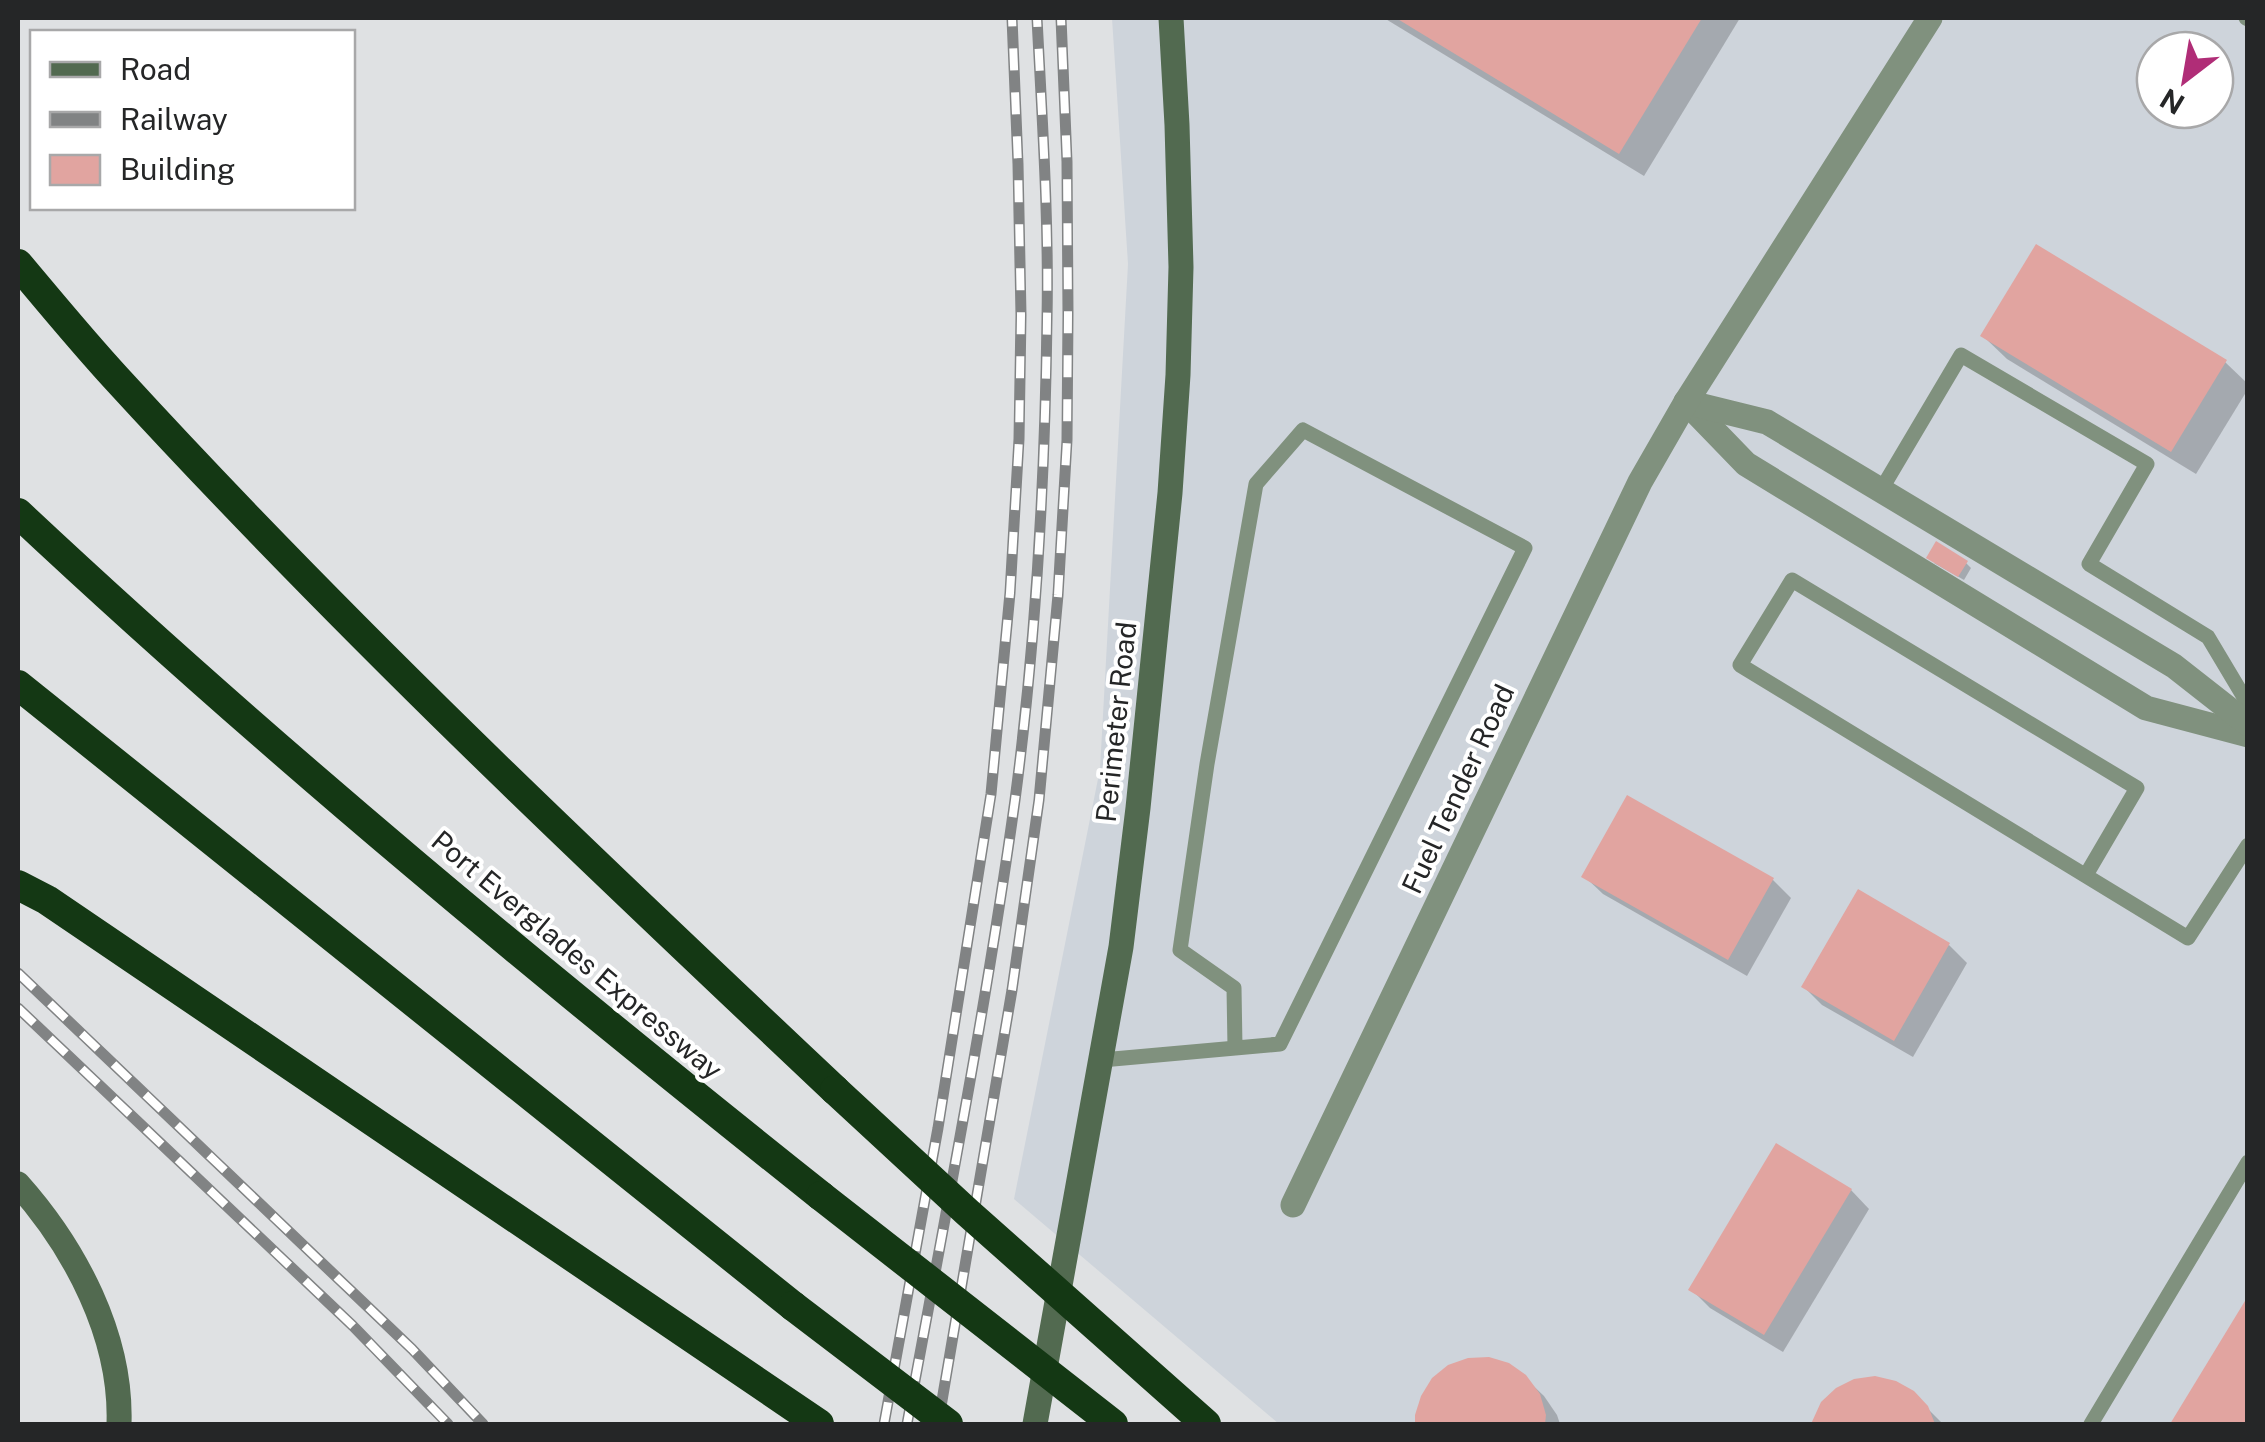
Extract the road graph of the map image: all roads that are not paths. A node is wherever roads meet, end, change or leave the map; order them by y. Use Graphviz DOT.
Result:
graph roads {
  1 [pos="1170,18"];
  2 [pos="1930,18"];
  3 [pos="18,264"];
  4 [pos="1686,402"];
  5 [pos="1880,490"];
  6 [pos="18,513"];
  7 [pos="18,685"];
  8 [pos="2248,704"];
  9 [pos="2248,724"];
  10 [pos="2248,735"];
  11 [pos="2248,844"];
  12 [pos="2086,876"];
  13 [pos="18,885"];
  14 [pos="1235,1048"];
  15 [pos="1102,1060"];
  16 [pos="2248,1162"];
  17 [pos="18,1184"];
  18 [pos="1293,1205"];
  19 [pos="119,1424"];
  20 [pos="820,1424"];
  21 [pos="948,1424"];
  22 [pos="1035,1424"];
  23 [pos="1113,1424"];
  24 [pos="1206,1424"];
  25 [pos="2090,1424"];
  1 -- 15 [label="street, Perimeter Road"];
  2 -- 4 [label="street, Fuel Tender Road"];
  3 -- 24 [label="highway, bridge"];
  4 -- 5 [label="street"];
  4 -- 10 [label="street"];
  4 -- 18 [label="street, Fuel Tender Road"];
  5 -- 8 [label="lane"];
  5 -- 9 [label="street"];
  6 -- 23 [label="highway, Port Everglades Expressway, bridge"];
  7 -- 21 [label="highway, bridge"];
  11 -- 12 [label="lane"];
  12 -- 12 [label="lane"];
  13 -- 20 [label="highway"];
  14 -- 14 [label="lane"];
  14 -- 15 [label="lane"];
  15 -- 22 [label="street, Perimeter Road"];
  16 -- 25 [label="lane"];
  17 -- 19 [label="street"];
}
